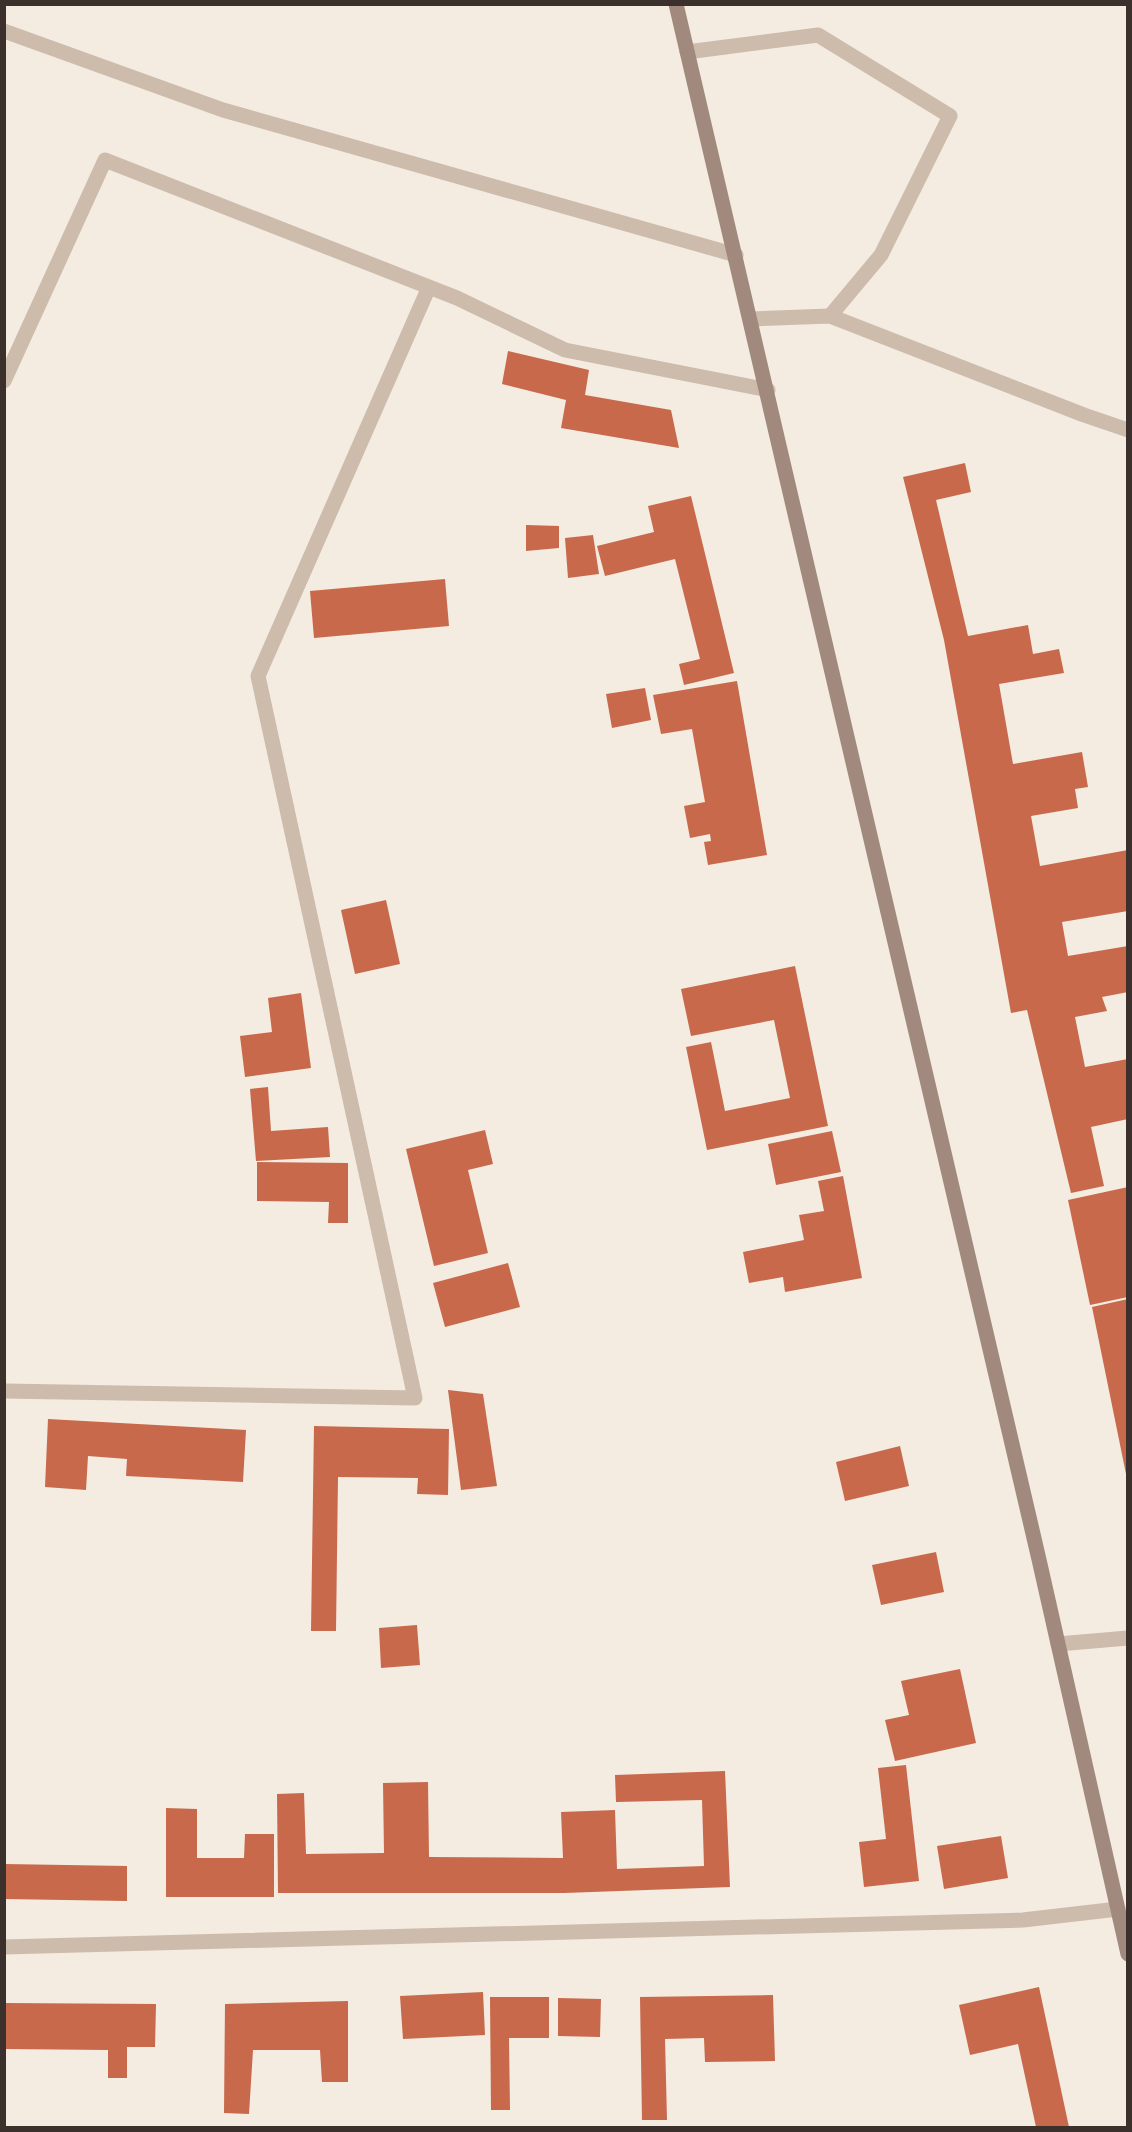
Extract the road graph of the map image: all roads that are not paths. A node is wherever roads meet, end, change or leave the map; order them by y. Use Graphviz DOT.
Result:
graph roads {
  1 [pos="676,4"];
  2 [pos="4,31"];
  3 [pos="687,52"];
  4 [pos="736,255"];
  5 [pos="429,287"];
  6 [pos="830,316"];
  7 [pos="752,319"];
  8 [pos="4,381"];
  9 [pos="768,390"];
  10 [pos="1128,430"];
  11 [pos="4,1391"];
  12 [pos="1128,1638"];
  13 [pos="1058,1644"];
  14 [pos="1118,1909"];
  15 [pos="4,1947"];
  16 [pos="1128,1954"];
  1 -- 3 [label="main road"];
  2 -- 4 [label="street"];
  3 -- 4 [label="main road"];
  3 -- 6 [label="street"];
  4 -- 7 [label="main road"];
  5 -- 8 [label="street"];
  5 -- 9 [label="street"];
  5 -- 11 [label="street"];
  6 -- 7 [label="street"];
  6 -- 10 [label="street"];
  7 -- 9 [label="main road"];
  9 -- 13 [label="main road"];
  12 -- 13 [label="street"];
  13 -- 14 [label="main road"];
  14 -- 15 [label="street"];
  14 -- 16 [label="main road"];
}
